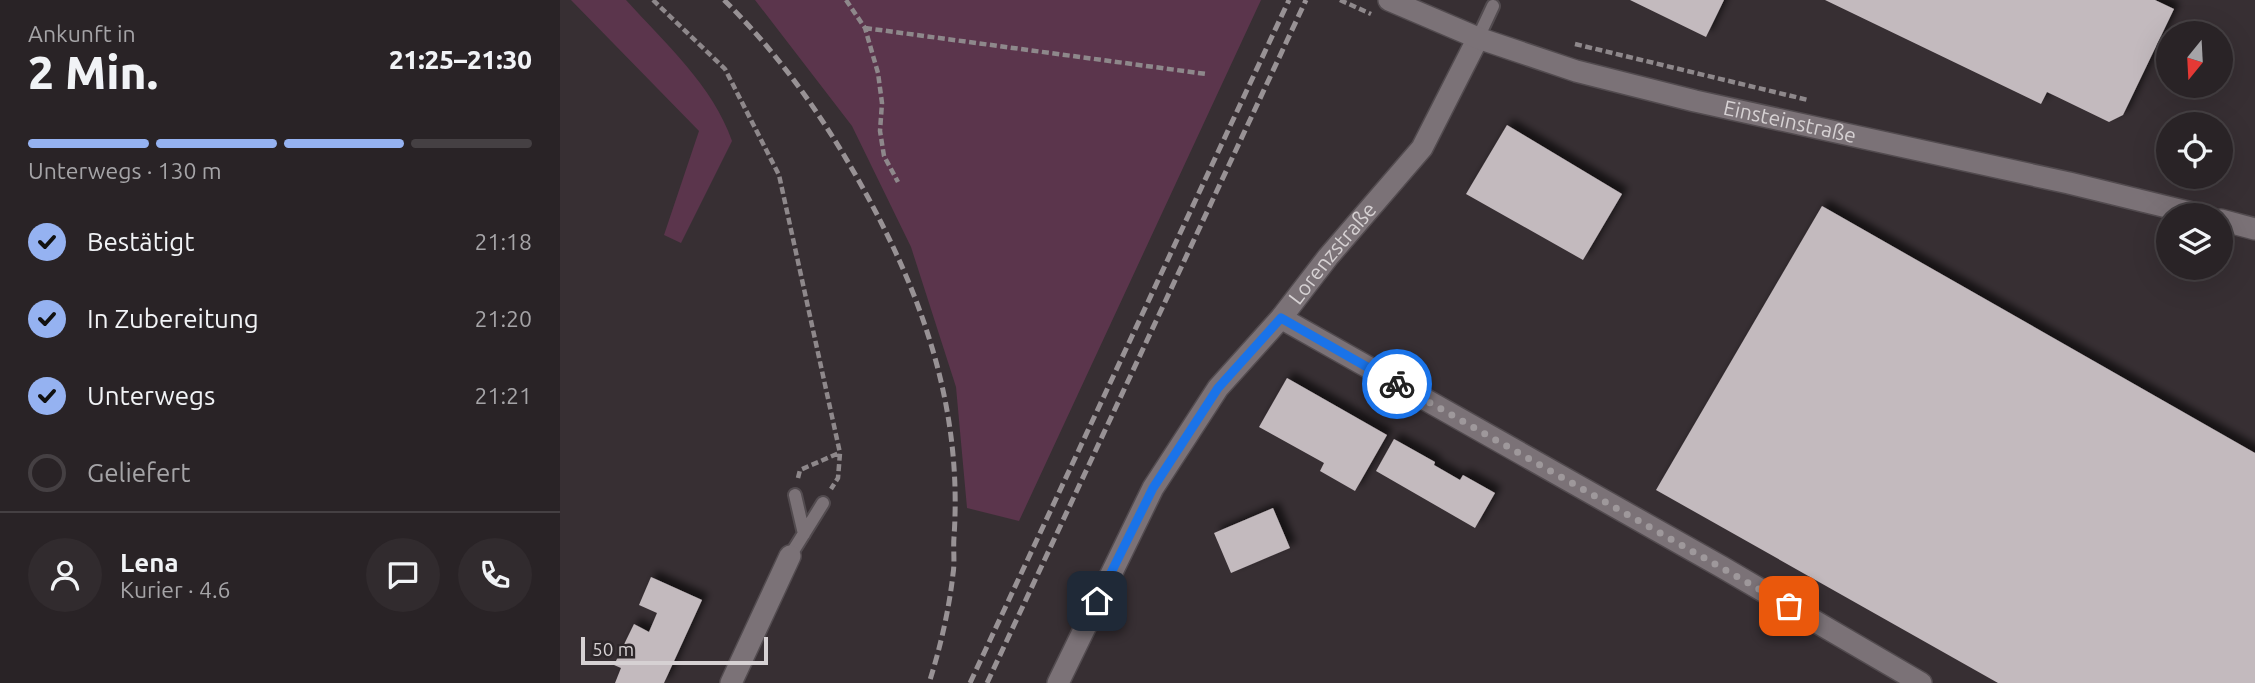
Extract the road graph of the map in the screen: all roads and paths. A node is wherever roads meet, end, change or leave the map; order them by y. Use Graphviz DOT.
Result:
graph roads {
  1 [pos="653,0"];
  2 [pos="846,0"];
  3 [pos="1389,0"];
  4 [pos="1493,6"];
  5 [pos="865,28"];
  6 [pos="1478,38"];
  7 [pos="1206,74"];
  8 [pos="898,182"];
  9 [pos="2156,204"];
  10 [pos="2233,223"];
  11 [pos="2255,229"];
  12 [pos="1281,318"];
  13 [pos="840,453"];
  14 [pos="795,495"];
  15 [pos="823,503"];
  16 [pos="804,534"];
  17 [pos="790,556"];
  18 [pos="731,683"];
  19 [pos="1058,683"];
  20 [pos="1921,683"];
  1 -- 13 [label="path"];
  2 -- 5 [label="path"];
  3 -- 6 [label="street, Einsteinstraße"];
  4 -- 6 [label="lane"];
  5 -- 7 [label="path"];
  5 -- 8 [label="path"];
  6 -- 9 [label="street, Einsteinstraße"];
  6 -- 12 [label="street, Lorenzstraße"];
  10 -- 11 [label="street"];
  12 -- 19 [label="street, Lorenzstraße"];
  12 -- 20 [label="street"];
  13 -- 14 [label="path"];
  13 -- 15 [label="path"];
  14 -- 16 [label="lane"];
  15 -- 16 [label="lane"];
  16 -- 17 [label="lane"];
  17 -- 18 [label="street"];
}
